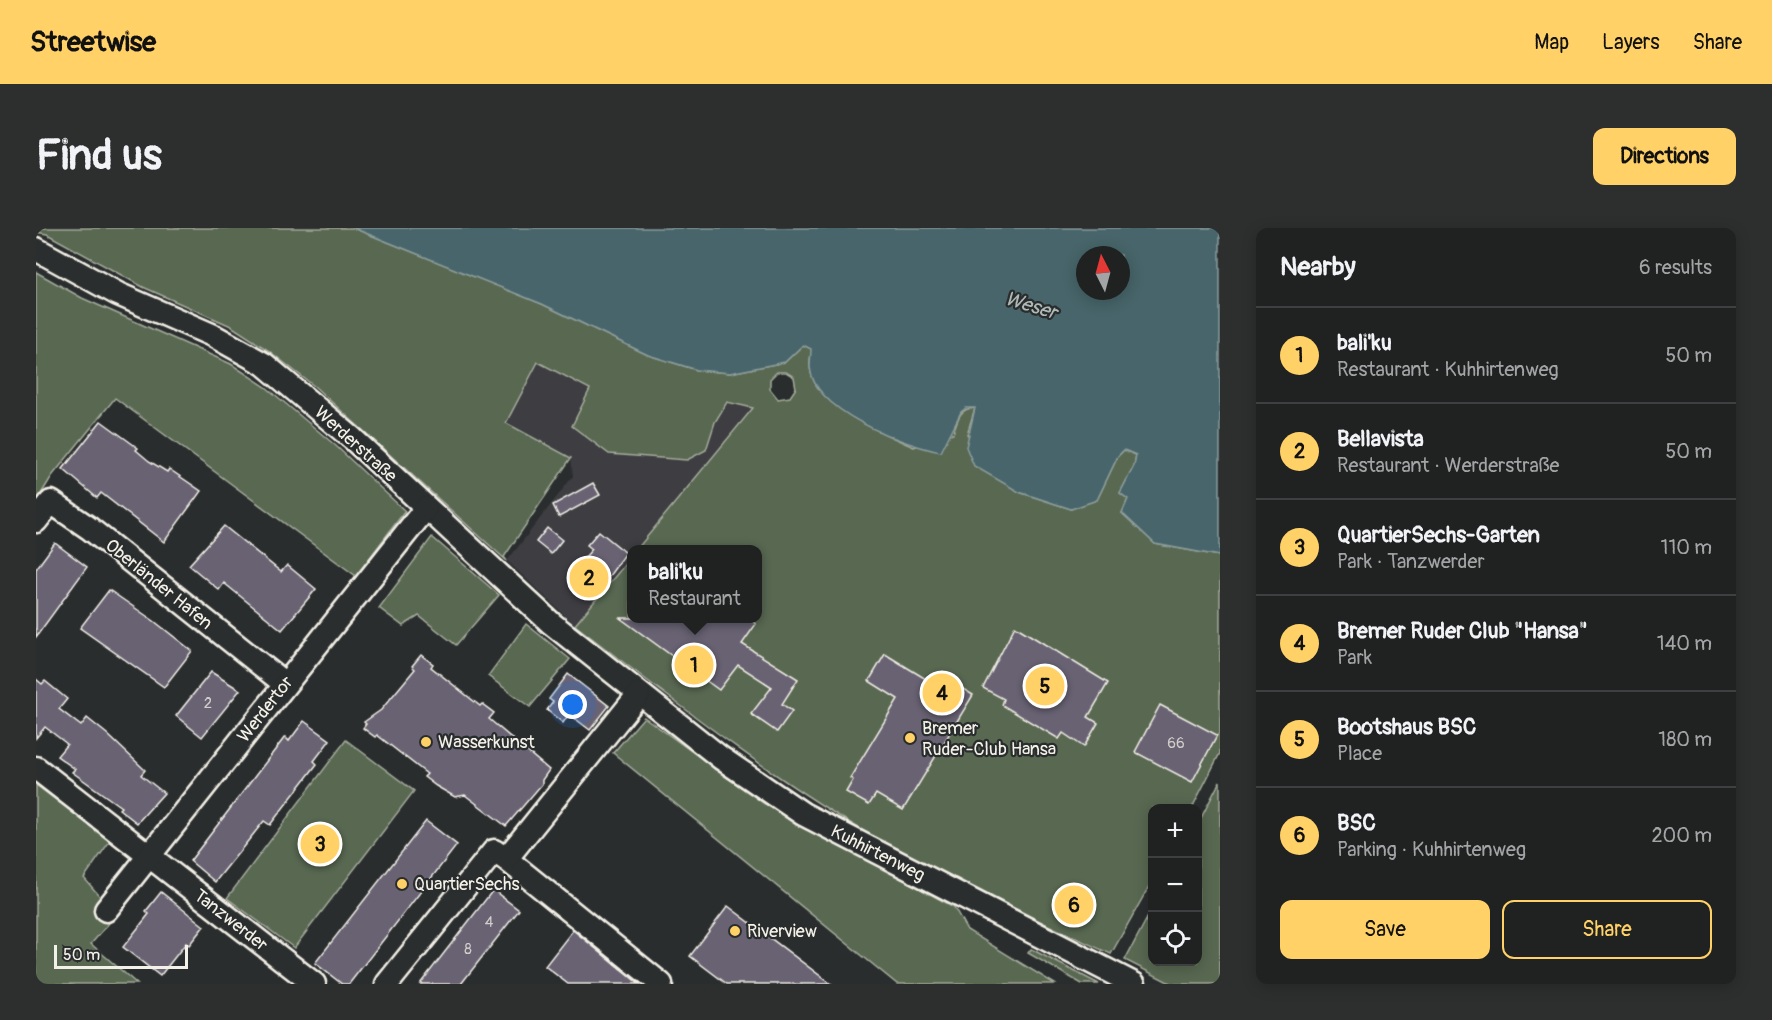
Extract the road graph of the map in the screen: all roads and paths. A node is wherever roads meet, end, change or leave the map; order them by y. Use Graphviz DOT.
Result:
graph roads {
  1 [pos="36,249"];
  2 [pos="426,508"];
  3 [pos="36,521"];
  4 [pos="285,684"];
  5 [pos="639,694"];
  6 [pos="36,768"];
  7 [pos="148,856"];
  8 [pos="506,859"];
  9 [pos="106,910"];
  10 [pos="314,984"];
  11 [pos="387,984"];
  12 [pos="661,984"];
  13 [pos="1134,984"];
  1 -- 2 [label="street, Werderstraße"];
  2 -- 4 [label="street, Werdertor"];
  2 -- 5 [label="street, Werderstraße"];
  3 -- 4 [label="street, Oberländer Hafen"];
  4 -- 7 [label="street, Werdertor"];
  5 -- 8 [label="street"];
  5 -- 13 [label="street, Kuhhirtenweg"];
  6 -- 7 [label="street"];
  7 -- 9 [label="street, Werdertor"];
  7 -- 10 [label="street, Tanzwerder"];
  8 -- 11 [label="street"];
  8 -- 12 [label="street"];
}
